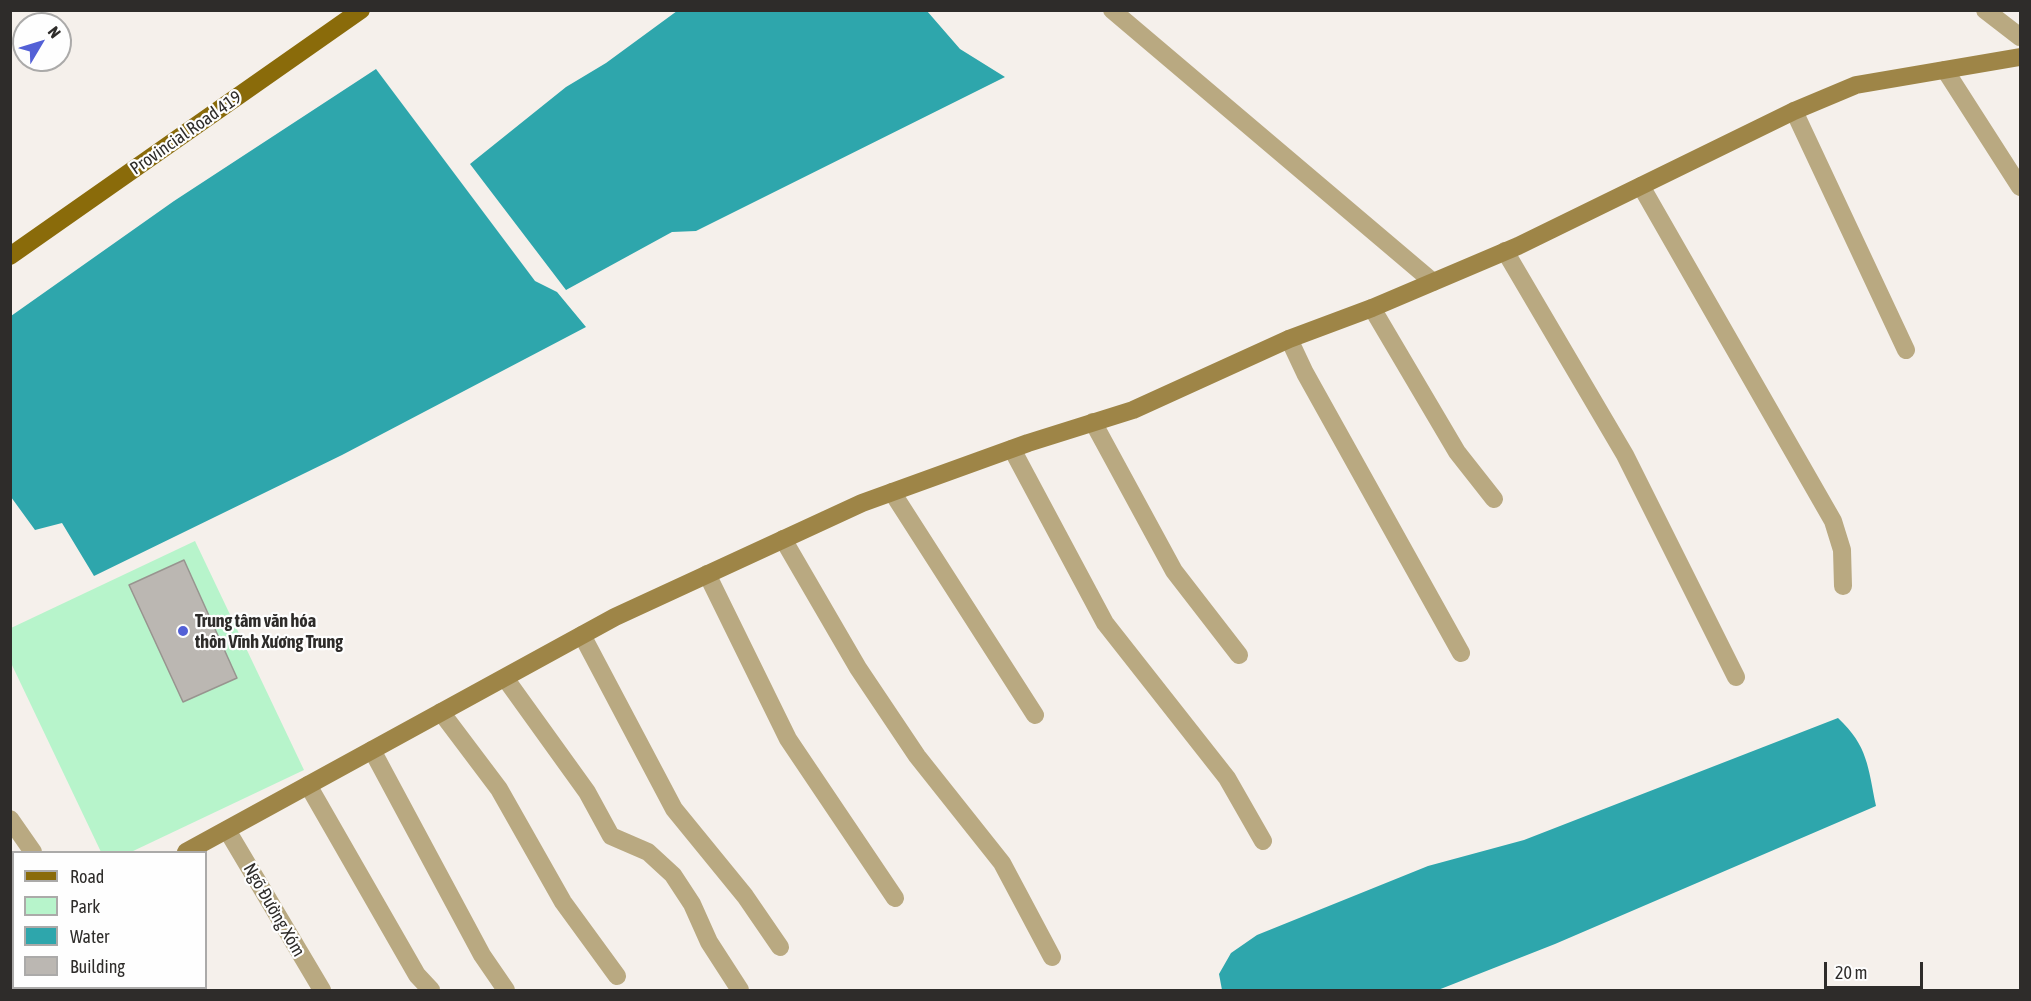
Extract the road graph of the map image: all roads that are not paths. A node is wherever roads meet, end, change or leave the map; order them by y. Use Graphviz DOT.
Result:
graph roads {
  1 [pos="361,10"];
  2 [pos="1112,10"];
  3 [pos="1985,10"];
  4 [pos="2020,37"];
  5 [pos="2020,57"];
  6 [pos="1945,70"];
  7 [pos="1794,111"];
  8 [pos="1641,186"];
  9 [pos="2020,187"];
  10 [pos="1505,251"];
  11 [pos="10,256"];
  12 [pos="1433,282"];
  13 [pos="1372,308"];
  14 [pos="1289,339"];
  15 [pos="1906,350"];
  16 [pos="1094,422"];
  17 [pos="1012,449"];
  18 [pos="892,492"];
  19 [pos="1494,499"];
  20 [pos="783,539"];
  21 [pos="707,574"];
  22 [pos="1843,586"];
  23 [pos="582,635"];
  24 [pos="1461,653"];
  25 [pos="1239,655"];
  26 [pos="1736,677"];
  27 [pos="505,678"];
  28 [pos="441,712"];
  29 [pos="1035,715"];
  30 [pos="372,750"];
  31 [pos="308,785"];
  32 [pos="10,819"];
  33 [pos="227,830"];
  34 [pos="1263,841"];
  35 [pos="32,851"];
  36 [pos="188,851"];
  37 [pos="895,898"];
  38 [pos="780,947"];
  39 [pos="1052,957"];
  40 [pos="617,976"];
  41 [pos="322,990"];
  42 [pos="431,990"];
  43 [pos="506,990"];
  44 [pos="740,990"];
  1 -- 11 [label="main road, Provincial Road 419"];
  2 -- 12 [label="street"];
  3 -- 4 [label="street"];
  5 -- 6 [label="street"];
  6 -- 7 [label="street"];
  6 -- 9 [label="street"];
  7 -- 8 [label="street"];
  7 -- 15 [label="street"];
  8 -- 10 [label="street"];
  8 -- 22 [label="street"];
  10 -- 12 [label="street"];
  10 -- 26 [label="street"];
  12 -- 13 [label="street"];
  13 -- 14 [label="street"];
  13 -- 19 [label="street"];
  14 -- 16 [label="street"];
  14 -- 24 [label="street"];
  16 -- 17 [label="street"];
  16 -- 25 [label="street"];
  17 -- 18 [label="street"];
  17 -- 34 [label="street"];
  18 -- 20 [label="street"];
  18 -- 29 [label="street"];
  20 -- 21 [label="street"];
  20 -- 39 [label="street"];
  21 -- 23 [label="street"];
  21 -- 37 [label="street"];
  23 -- 27 [label="street"];
  23 -- 38 [label="street"];
  27 -- 28 [label="street"];
  27 -- 44 [label="street"];
  28 -- 30 [label="street"];
  28 -- 40 [label="street"];
  30 -- 31 [label="street"];
  30 -- 43 [label="street"];
  31 -- 33 [label="street"];
  31 -- 42 [label="street"];
  32 -- 35 [label="street"];
  33 -- 36 [label="street"];
  33 -- 41 [label="street, Ngõ Đường Xóm"];
}
